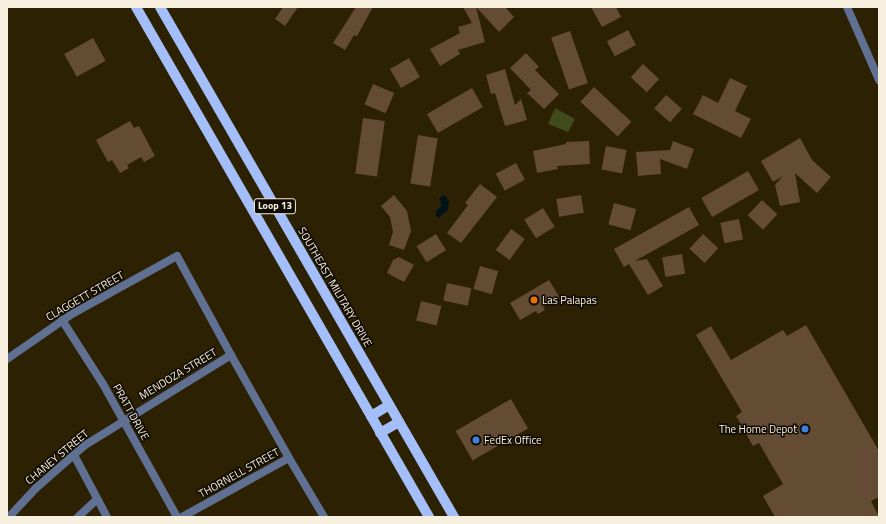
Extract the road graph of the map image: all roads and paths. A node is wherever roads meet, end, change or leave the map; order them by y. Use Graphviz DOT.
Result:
graph roads {
  1 [pos="136,7"];
  2 [pos="160,7"];
  3 [pos="847,7"];
  4 [pos="879,80"];
  5 [pos="177,256"];
  6 [pos="62,320"];
  7 [pos="231,355"];
  8 [pos="7,360"];
  9 [pos="389,405"];
  10 [pos="371,416"];
  11 [pos="124,420"];
  12 [pos="399,422"];
  13 [pos="380,433"];
  14 [pos="74,455"];
  15 [pos="289,458"];
  16 [pos="98,499"];
  17 [pos="9,517"];
  18 [pos="78,517"];
  19 [pos="107,517"];
  20 [pos="177,517"];
  21 [pos="182,517"];
  22 [pos="324,517"];
  23 [pos="429,517"];
  24 [pos="454,517"];
  1 -- 10 [label="main road, Loop 13"];
  2 -- 9 [label="main road, SOUTHEAST MILITARY DRIVE / Loop 13"];
  3 -- 4 [label="street"];
  5 -- 6 [label="street, CLAGGETT STREET"];
  5 -- 7 [label="street, MENDOZA STREET"];
  6 -- 8 [label="street, CLAGGETT STREET"];
  6 -- 11 [label="street, PRATT DRIVE"];
  7 -- 11 [label="street, MENDOZA STREET"];
  7 -- 15 [label="street"];
  9 -- 10 [label="main road"];
  9 -- 12 [label="main road, SOUTHEAST MILITARY DRIVE / Loop 13"];
  10 -- 13 [label="main road, Loop 13"];
  11 -- 14 [label="street, CHANEY STREET"];
  11 -- 20 [label="street, PRATT DRIVE"];
  12 -- 13 [label="main road"];
  12 -- 24 [label="main road, SOUTHEAST MILITARY DRIVE / Loop 13"];
  13 -- 23 [label="main road, Loop 13"];
  14 -- 16 [label="street"];
  14 -- 17 [label="street, CHANEY STREET"];
  15 -- 21 [label="street, THORNELL STREET"];
  15 -- 22 [label="street, THORNELL STREET"];
  16 -- 18 [label="street"];
  16 -- 19 [label="street"];
}
